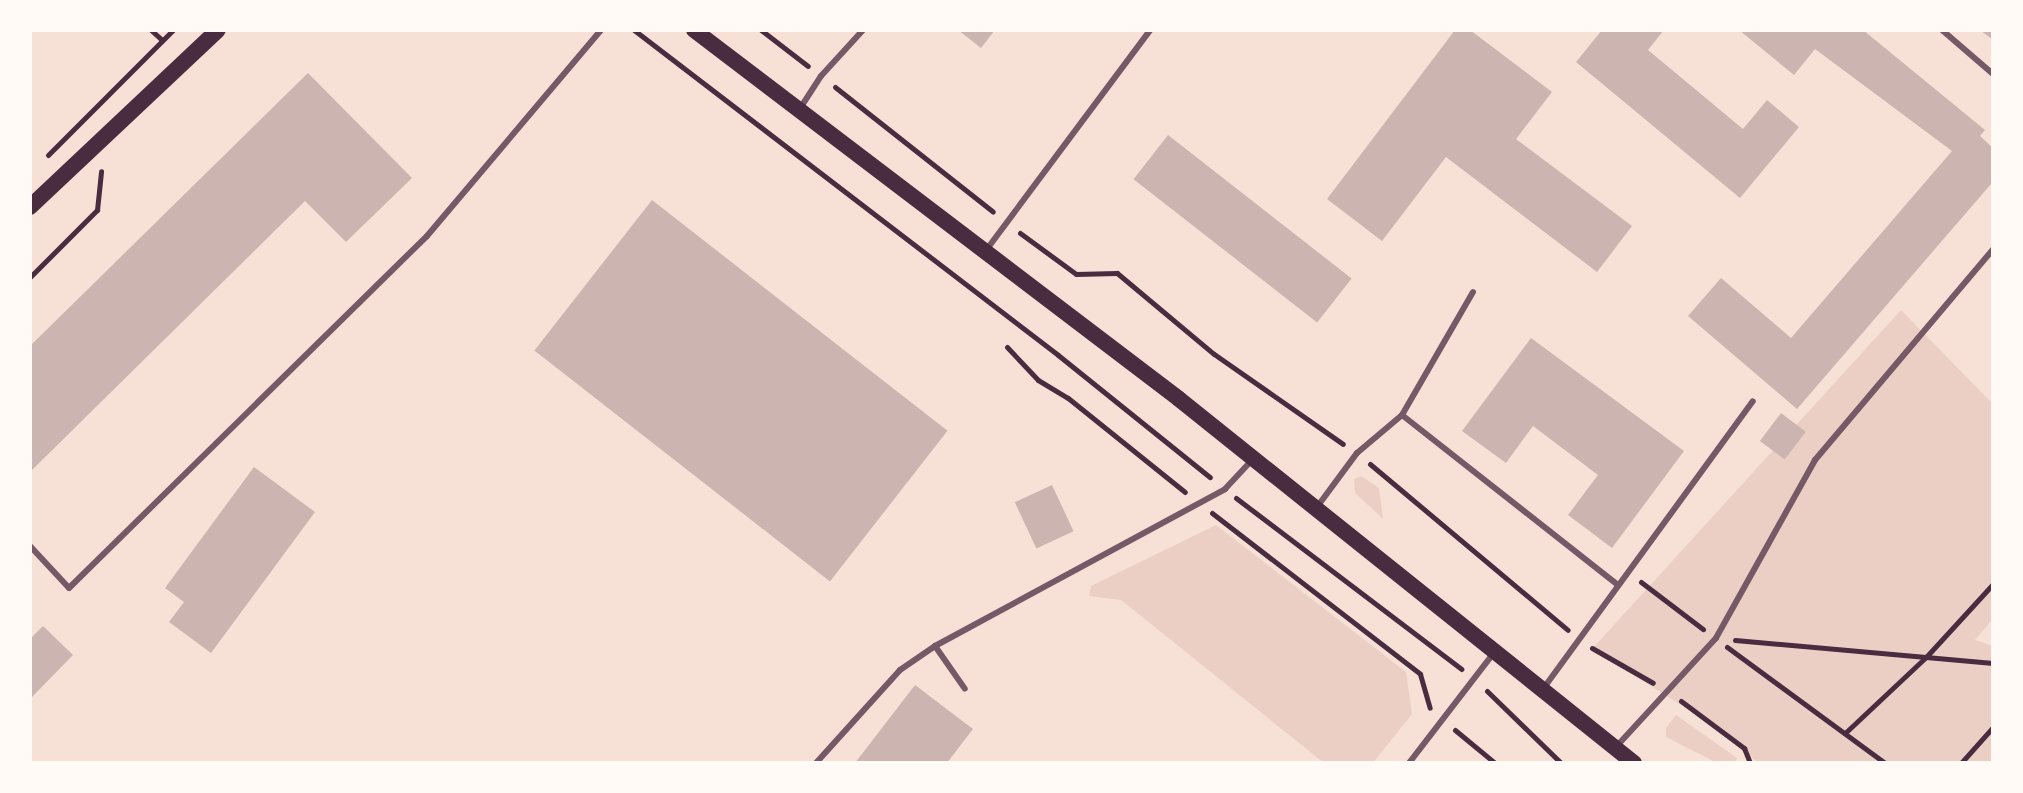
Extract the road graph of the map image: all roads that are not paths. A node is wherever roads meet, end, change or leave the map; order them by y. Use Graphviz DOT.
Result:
graph roads {
  1 [pos="218,30"];
  2 [pos="601,30"];
  3 [pos="694,30"];
  4 [pos="863,30"];
  5 [pos="1150,30"];
  6 [pos="1942,30"];
  7 [pos="1993,74"];
  8 [pos="799,110"];
  9 [pos="30,207"];
  10 [pos="1993,249"];
  11 [pos="985,252"];
  12 [pos="1473,292"];
  13 [pos="1753,401"];
  14 [pos="1402,415"];
  15 [pos="1253,459"];
  16 [pos="1316,508"];
  17 [pos="30,546"];
  18 [pos="1618,585"];
  19 [pos="935,646"];
  20 [pos="1495,651"];
  21 [pos="965,689"];
  22 [pos="1543,689"];
  23 [pos="1615,748"];
  24 [pos="816,763"];
  25 [pos="1409,763"];
  26 [pos="1634,763"];
  1 -- 9 [label="main road"];
  2 -- 17 [label="lane"];
  3 -- 8 [label="main road"];
  4 -- 8 [label="lane"];
  5 -- 11 [label="lane"];
  6 -- 7 [label="lane"];
  8 -- 11 [label="main road"];
  10 -- 23 [label="lane"];
  11 -- 15 [label="main road"];
  12 -- 14 [label="lane"];
  13 -- 18 [label="lane"];
  14 -- 16 [label="lane"];
  14 -- 18 [label="lane"];
  15 -- 16 [label="main road"];
  15 -- 19 [label="lane"];
  16 -- 20 [label="main road"];
  18 -- 22 [label="lane"];
  19 -- 21 [label="lane"];
  19 -- 24 [label="lane"];
  20 -- 22 [label="main road"];
  20 -- 25 [label="lane"];
  22 -- 23 [label="main road"];
  23 -- 26 [label="main road"];
}
